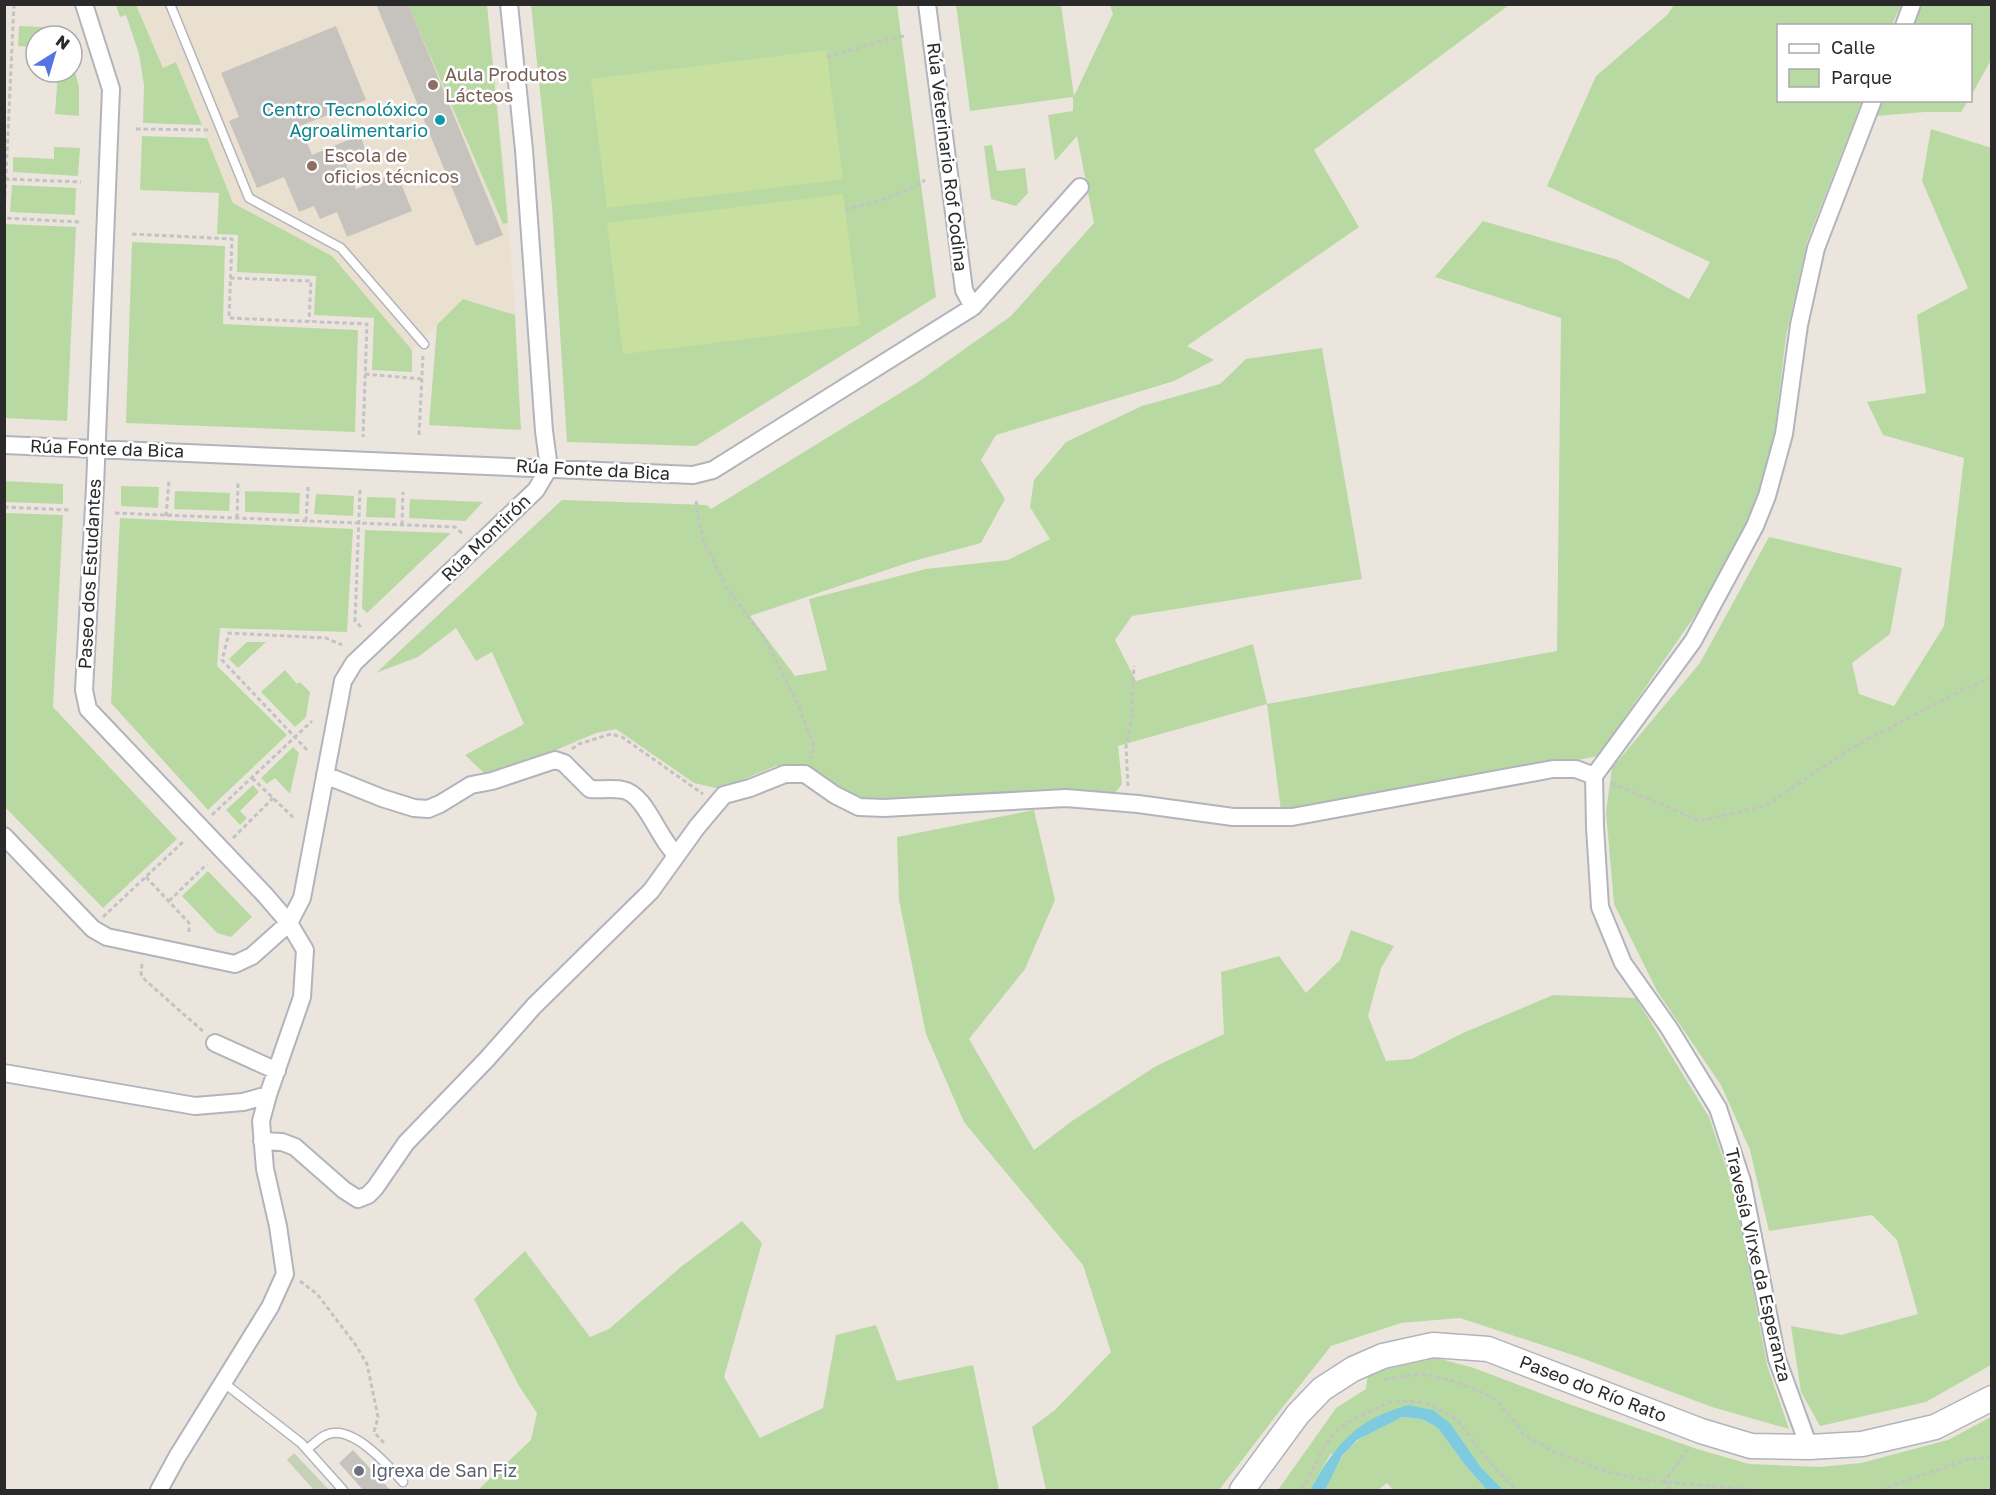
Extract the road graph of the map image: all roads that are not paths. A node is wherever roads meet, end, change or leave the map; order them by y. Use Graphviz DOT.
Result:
graph roads {
  1 [pos="84,4"];
  2 [pos="170,4"];
  3 [pos="509,4"];
  4 [pos="927,4"];
  5 [pos="1912,4"];
  6 [pos="1905,24"];
  7 [pos="1872,102"];
  8 [pos="1080,187"];
  9 [pos="973,307"];
  10 [pos="424,344"];
  11 [pos="4,445"];
  12 [pos="96,449"];
  13 [pos="549,468"];
  14 [pos="325,775"];
  15 [pos="1594,776"];
  16 [pos="4,836"];
  17 [pos="677,855"];
  18 [pos="289,923"];
  19 [pos="215,1043"];
  20 [pos="278,1071"];
  21 [pos="6,1075"];
  22 [pos="268,1095"];
  23 [pos="262,1141"];
  24 [pos="224,1383"];
  25 [pos="1992,1398"];
  26 [pos="1809,1448"];
  27 [pos="307,1449"];
  28 [pos="403,1482"];
  29 [pos="159,1491"];
  30 [pos="343,1491"];
  31 [pos="1242,1491"];
  1 -- 12 [label="street, Paseo dos Estudantes"];
  2 -- 10 [label="lane"];
  3 -- 13 [label="street"];
  4 -- 9 [label="street, Rúa Veterinario Rof Codina"];
  5 -- 6 [label="street"];
  7 -- 15 [label="street"];
  8 -- 9 [label="street, Rúa Fonte da Bica"];
  9 -- 13 [label="street, Rúa Fonte da Bica"];
  11 -- 12 [label="street, Rúa Fonte da Bica"];
  12 -- 13 [label="street, Rúa Fonte da Bica"];
  12 -- 18 [label="street, Paseo dos Estudantes"];
  13 -- 14 [label="street, Rúa Montirón"];
  14 -- 17 [label="street"];
  14 -- 18 [label="street, Rúa Montirón"];
  15 -- 17 [label="street"];
  15 -- 26 [label="street, Travesía Virxe da Esperanza"];
  16 -- 18 [label="street"];
  17 -- 23 [label="street"];
  18 -- 20 [label="street, Paseo dos Estudantes"];
  19 -- 20 [label="street"];
  20 -- 22 [label="street, Paseo dos Estudantes"];
  21 -- 22 [label="street"];
  22 -- 23 [label="street, Paseo dos Estudantes"];
  23 -- 24 [label="street, Paseo dos Estudantes"];
  24 -- 27 [label="lane"];
  24 -- 29 [label="street"];
  25 -- 26 [label="street, Paseo do Río Rato"];
  26 -- 31 [label="street, Paseo do Río Rato"];
  27 -- 28 [label="lane"];
  27 -- 30 [label="lane"];
}
